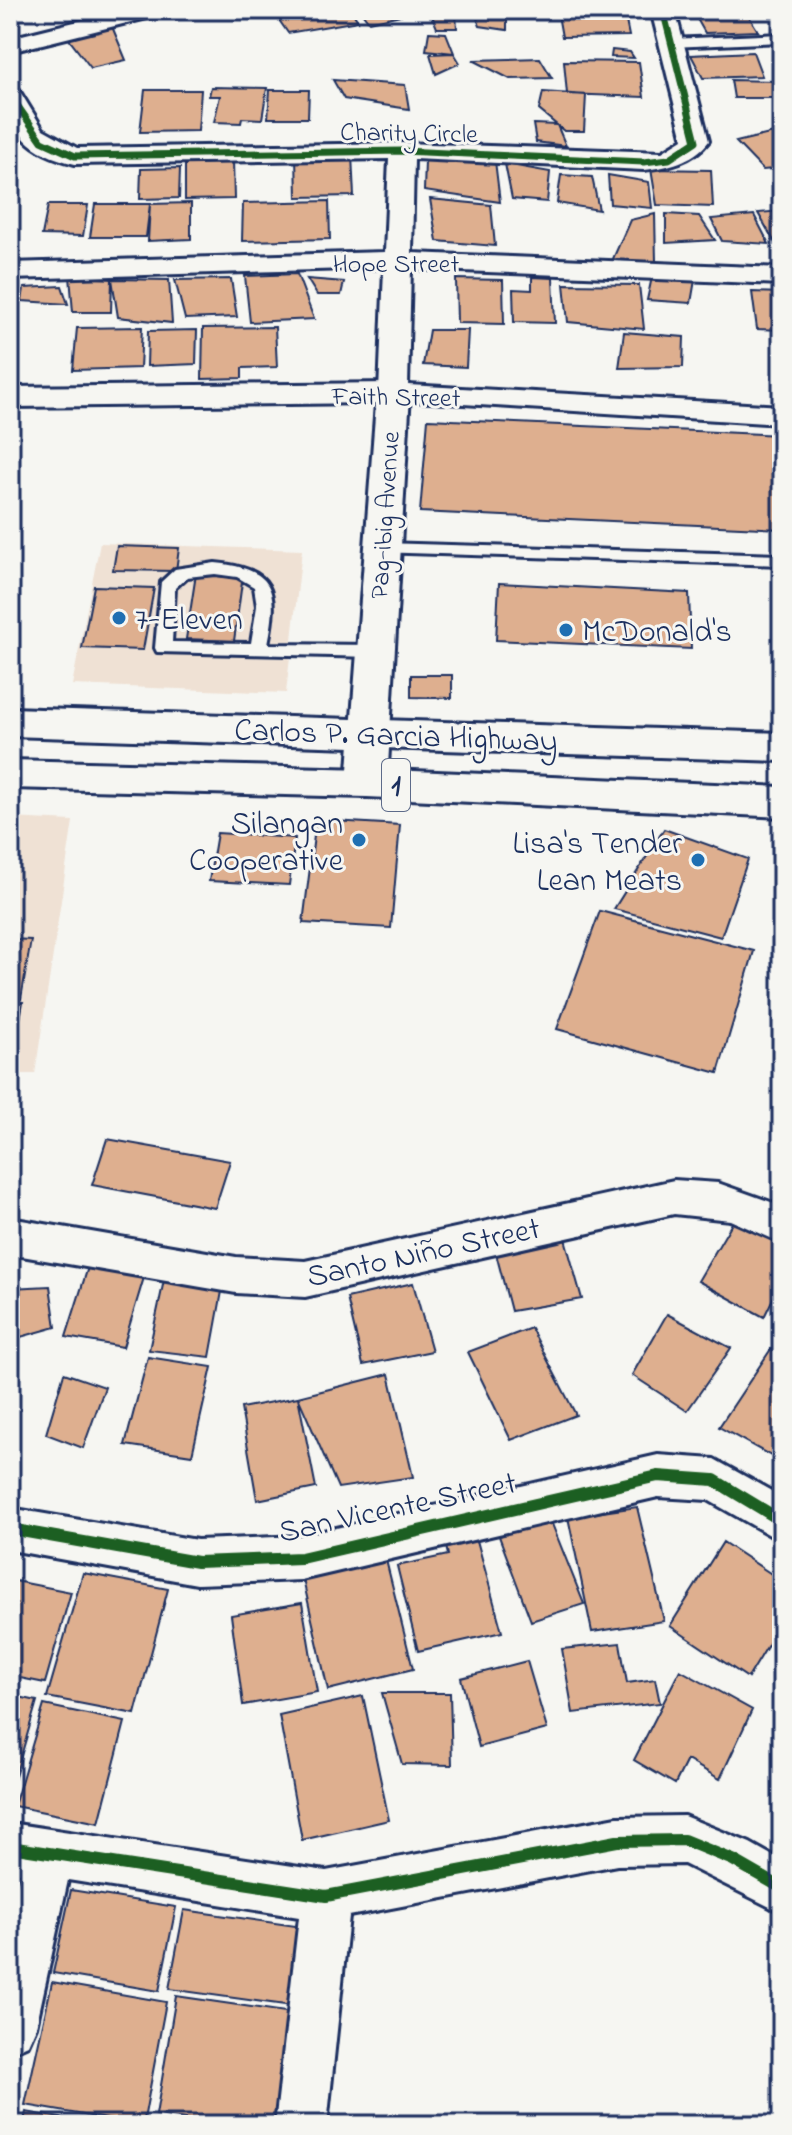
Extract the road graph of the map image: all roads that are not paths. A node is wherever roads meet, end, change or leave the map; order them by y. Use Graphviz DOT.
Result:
graph roads {
  1 [pos="151,10"];
  2 [pos="663,10"];
  3 [pos="782,38"];
  4 [pos="671,43"];
  5 [pos="10,45"];
  6 [pos="10,95"];
  7 [pos="402,151"];
  8 [pos="399,260"];
  9 [pos="10,271"];
  10 [pos="782,276"];
  11 [pos="393,393"];
  12 [pos="10,397"];
  13 [pos="782,415"];
  14 [pos="382,548"];
  15 [pos="782,560"];
  16 [pos="258,649"];
  17 [pos="375,651"];
  18 [pos="10,722"];
  19 [pos="370,733"];
  20 [pos="782,747"];
  21 [pos="10,774"];
  22 [pos="367,783"];
  23 [pos="782,802"];
  24 [pos="782,1226"];
  25 [pos="10,1236"];
  26 [pos="782,1521"];
  27 [pos="10,1529"];
  28 [pos="29,1851"];
  29 [pos="782,1888"];
  30 [pos="326,1896"];
  31 [pos="10,2027"];
  32 [pos="301,2125"];
  1 -- 5 [label="street"];
  2 -- 4 [label="street, Charity Circle"];
  3 -- 4 [label="lane"];
  4 -- 7 [label="street, Charity Circle"];
  6 -- 7 [label="street, Charity Circle"];
  7 -- 8 [label="street, Pag-ibig Avenue"];
  8 -- 9 [label="street, Hope Street"];
  8 -- 10 [label="street, Hope Street"];
  8 -- 11 [label="street, Pag-ibig Avenue"];
  11 -- 12 [label="main road, Faith Street"];
  11 -- 13 [label="street, Faith Street"];
  11 -- 14 [label="main road, Pag-ibig Avenue"];
  14 -- 15 [label="lane"];
  14 -- 17 [label="main road, Pag-ibig Avenue"];
  16 -- 16 [label="lane"];
  16 -- 17 [label="lane"];
  17 -- 19 [label="main road, Pag-ibig Avenue"];
  18 -- 19 [label="main road, Carlos P. Garcia Highway / 1"];
  19 -- 20 [label="main road, Carlos P. Garcia Highway / 1"];
  19 -- 22 [label="main road, Pag-ibig Avenue"];
  21 -- 22 [label="main road, Carlos P. Garcia Highway / 1"];
  22 -- 23 [label="main road, Carlos P. Garcia Highway / 1"];
  24 -- 25 [label="street, Santo Niño Street"];
  26 -- 27 [label="street, San Vicente Street"];
  28 -- 30 [label="street"];
  28 -- 31 [label="street"];
  29 -- 30 [label="street"];
  30 -- 32 [label="street"];
}
